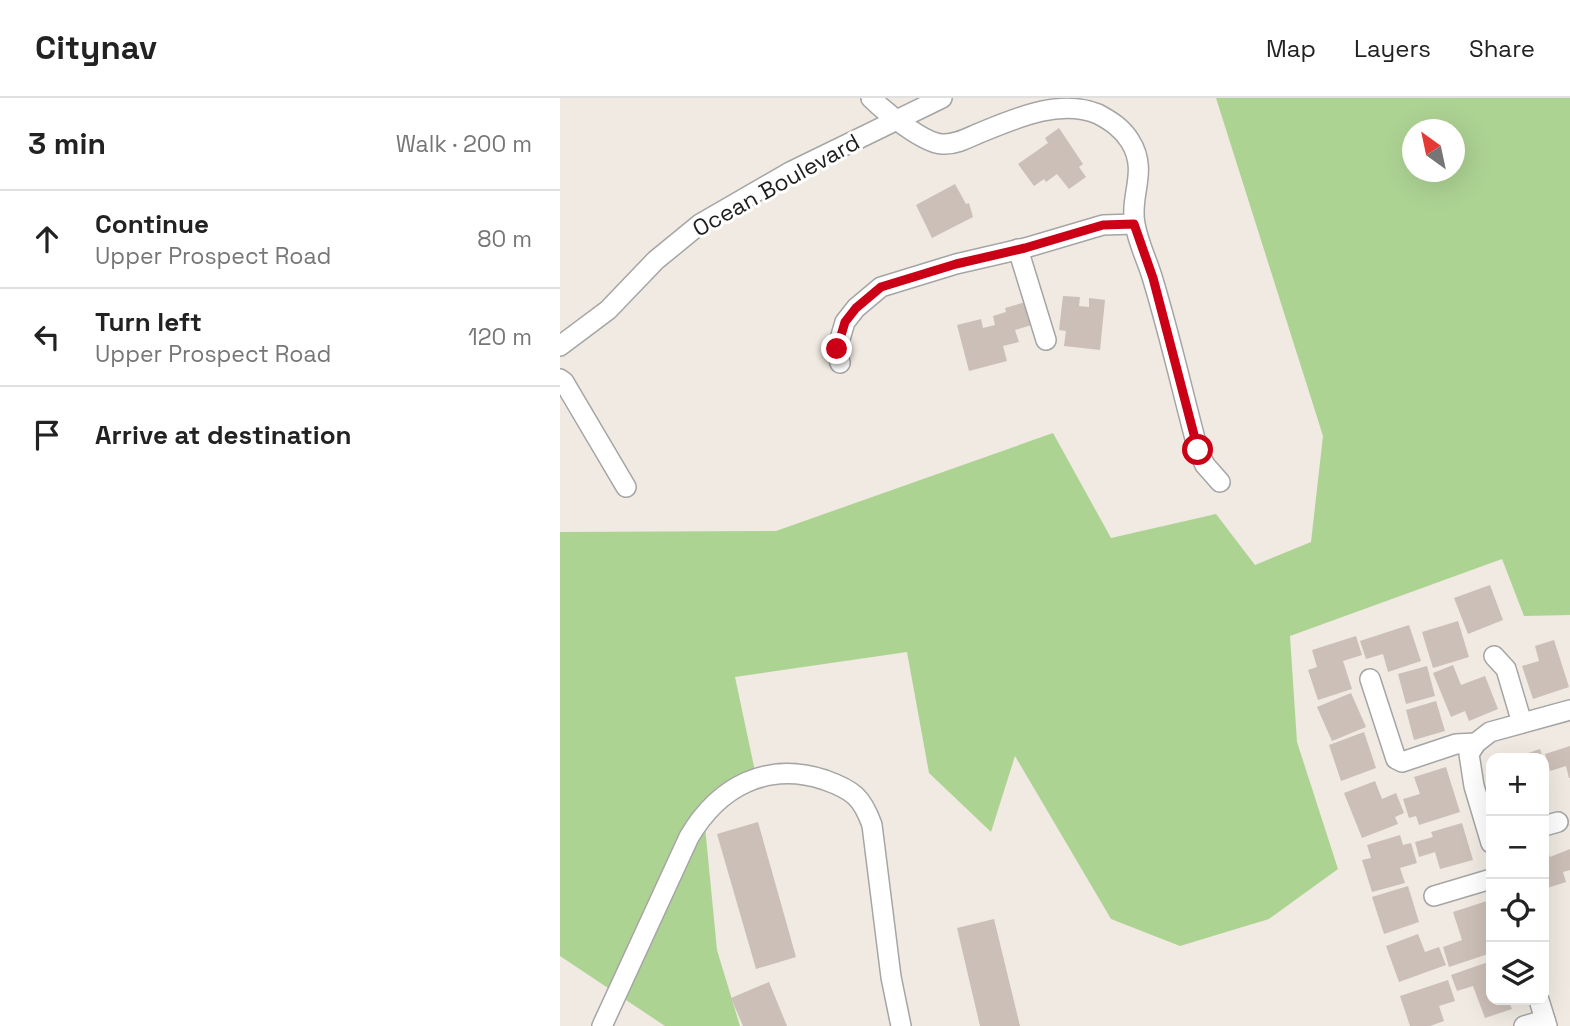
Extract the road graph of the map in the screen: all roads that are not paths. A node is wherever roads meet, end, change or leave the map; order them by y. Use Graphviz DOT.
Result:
graph roads {
  1 [pos="871,98"];
  2 [pos="942,98"];
  3 [pos="898,120"];
  4 [pos="1134,224"];
  5 [pos="1018,249"];
  6 [pos="1046,341"];
  7 [pos="560,346"];
  8 [pos="840,363"];
  9 [pos="560,379"];
  10 [pos="1220,482"];
  11 [pos="626,487"];
  12 [pos="1494,656"];
  13 [pos="1370,679"];
  14 [pos="1570,710"];
  15 [pos="1522,723"];
  16 [pos="1476,743"];
  17 [pos="1486,826"];
  18 [pos="1486,880"];
  19 [pos="1434,896"];
  20 [pos="1541,1005"];
  21 [pos="1546,1023"];
  22 [pos="603,1026"];
  23 [pos="901,1026"];
  24 [pos="1524,1026"];
  1 -- 3 [label="street"];
  2 -- 3 [label="street, Ocean Boulevard"];
  3 -- 4 [label="street"];
  3 -- 7 [label="street, Ocean Boulevard"];
  4 -- 5 [label="street"];
  4 -- 10 [label="street"];
  5 -- 6 [label="street"];
  5 -- 8 [label="street"];
  9 -- 11 [label="street"];
  12 -- 15 [label="street"];
  13 -- 16 [label="street"];
  14 -- 15 [label="street"];
  15 -- 16 [label="street"];
  16 -- 17 [label="street"];
  18 -- 19 [label="street"];
  20 -- 21 [label="street"];
  21 -- 24 [label="street"];
  22 -- 23 [label="street"];
}
